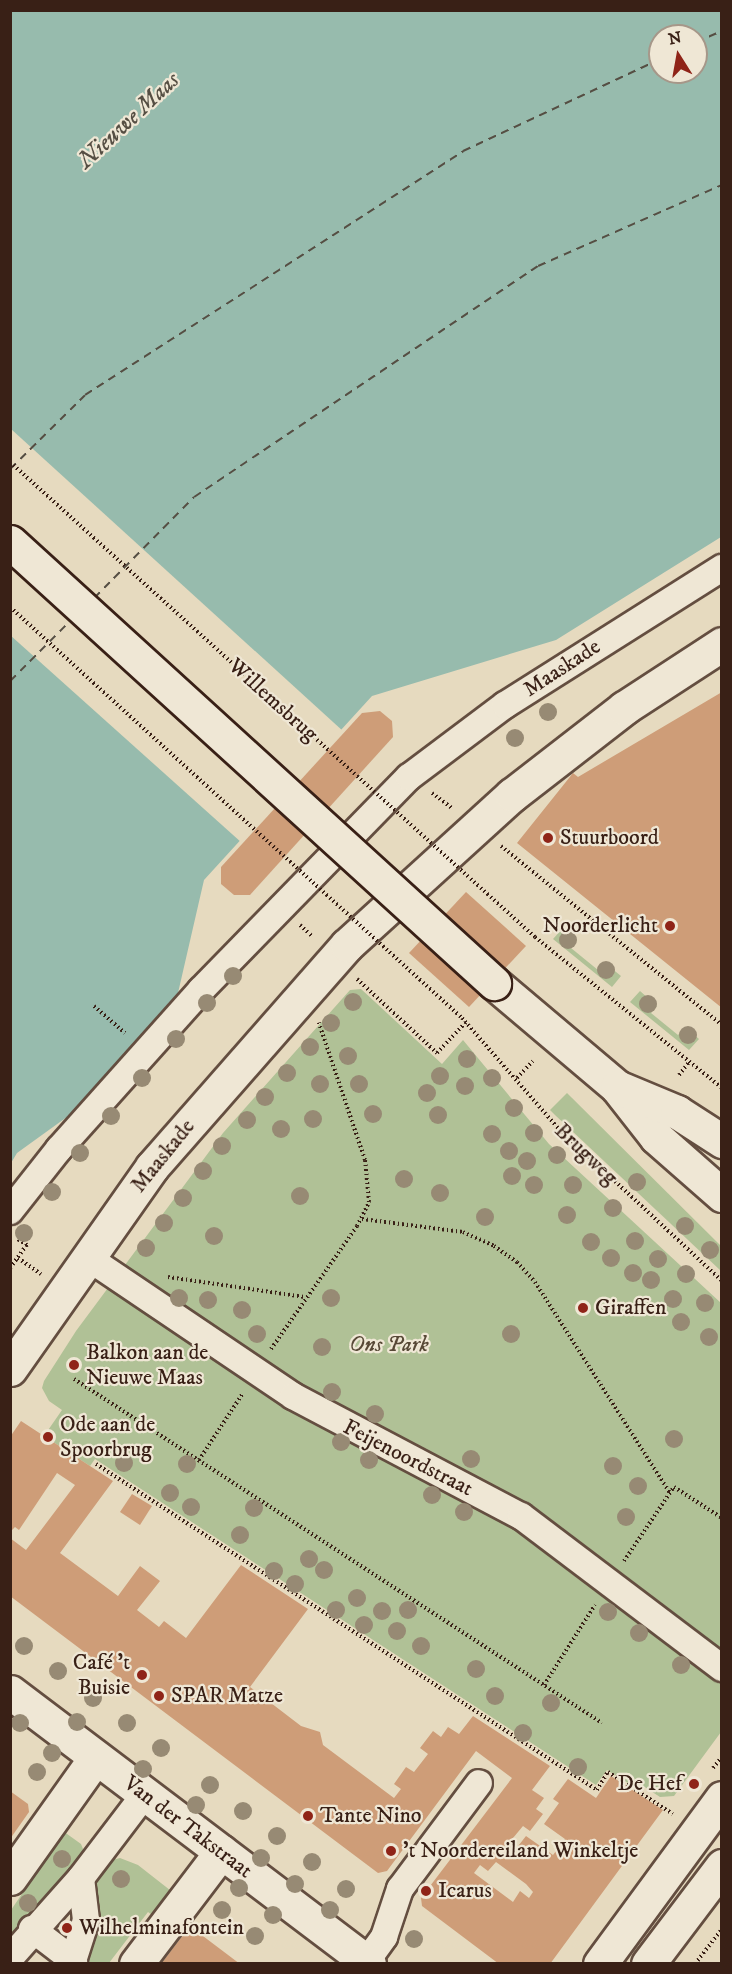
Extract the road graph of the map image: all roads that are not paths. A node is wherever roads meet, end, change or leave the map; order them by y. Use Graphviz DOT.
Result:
graph roads {
  1 [pos="10,542"];
  2 [pos="722,568"];
  3 [pos="722,644"];
  4 [pos="617,1087"];
  5 [pos="722,1141"];
  6 [pos="722,1195"];
  7 [pos="10,1211"];
  8 [pos="87,1257"];
  9 [pos="10,1369"];
  10 [pos="722,1668"];
  11 [pos="10,1692"];
  12 [pos="96,1757"];
  13 [pos="479,1783"];
  14 [pos="145,1794"];
  15 [pos="722,1798"];
  16 [pos="221,1852"];
  17 [pos="722,1866"];
  18 [pos="10,1878"];
  19 [pos="81,1878"];
  20 [pos="33,1929"];
  21 [pos="10,1958"];
  22 [pos="73,1962"];
  23 [pos="368,1963"];
  24 [pos="136,1964"];
  25 [pos="600,1964"];
  26 [pos="648,1964"];
  1 -- 4 [label="street, bridge"];
  2 -- 7 [label="street, Maaskade"];
  3 -- 8 [label="street, Maaskade"];
  4 -- 5 [label="street"];
  4 -- 6 [label="street"];
  8 -- 9 [label="street, Maaskade"];
  8 -- 10 [label="street, Feijenoordstraat"];
  11 -- 12 [label="street, Van der Takstraat"];
  12 -- 14 [label="street, Van der Takstraat"];
  12 -- 18 [label="street"];
  13 -- 23 [label="street, Van der Takstraat"];
  14 -- 16 [label="street, Van der Takstraat"];
  14 -- 19 [label="street"];
  15 -- 25 [label="street"];
  16 -- 23 [label="street, Van der Takstraat"];
  16 -- 24 [label="street"];
  17 -- 26 [label="street"];
  19 -- 20 [label="street"];
  19 -- 22 [label="street"];
  20 -- 21 [label="street"];
  20 -- 22 [label="street"];
}
